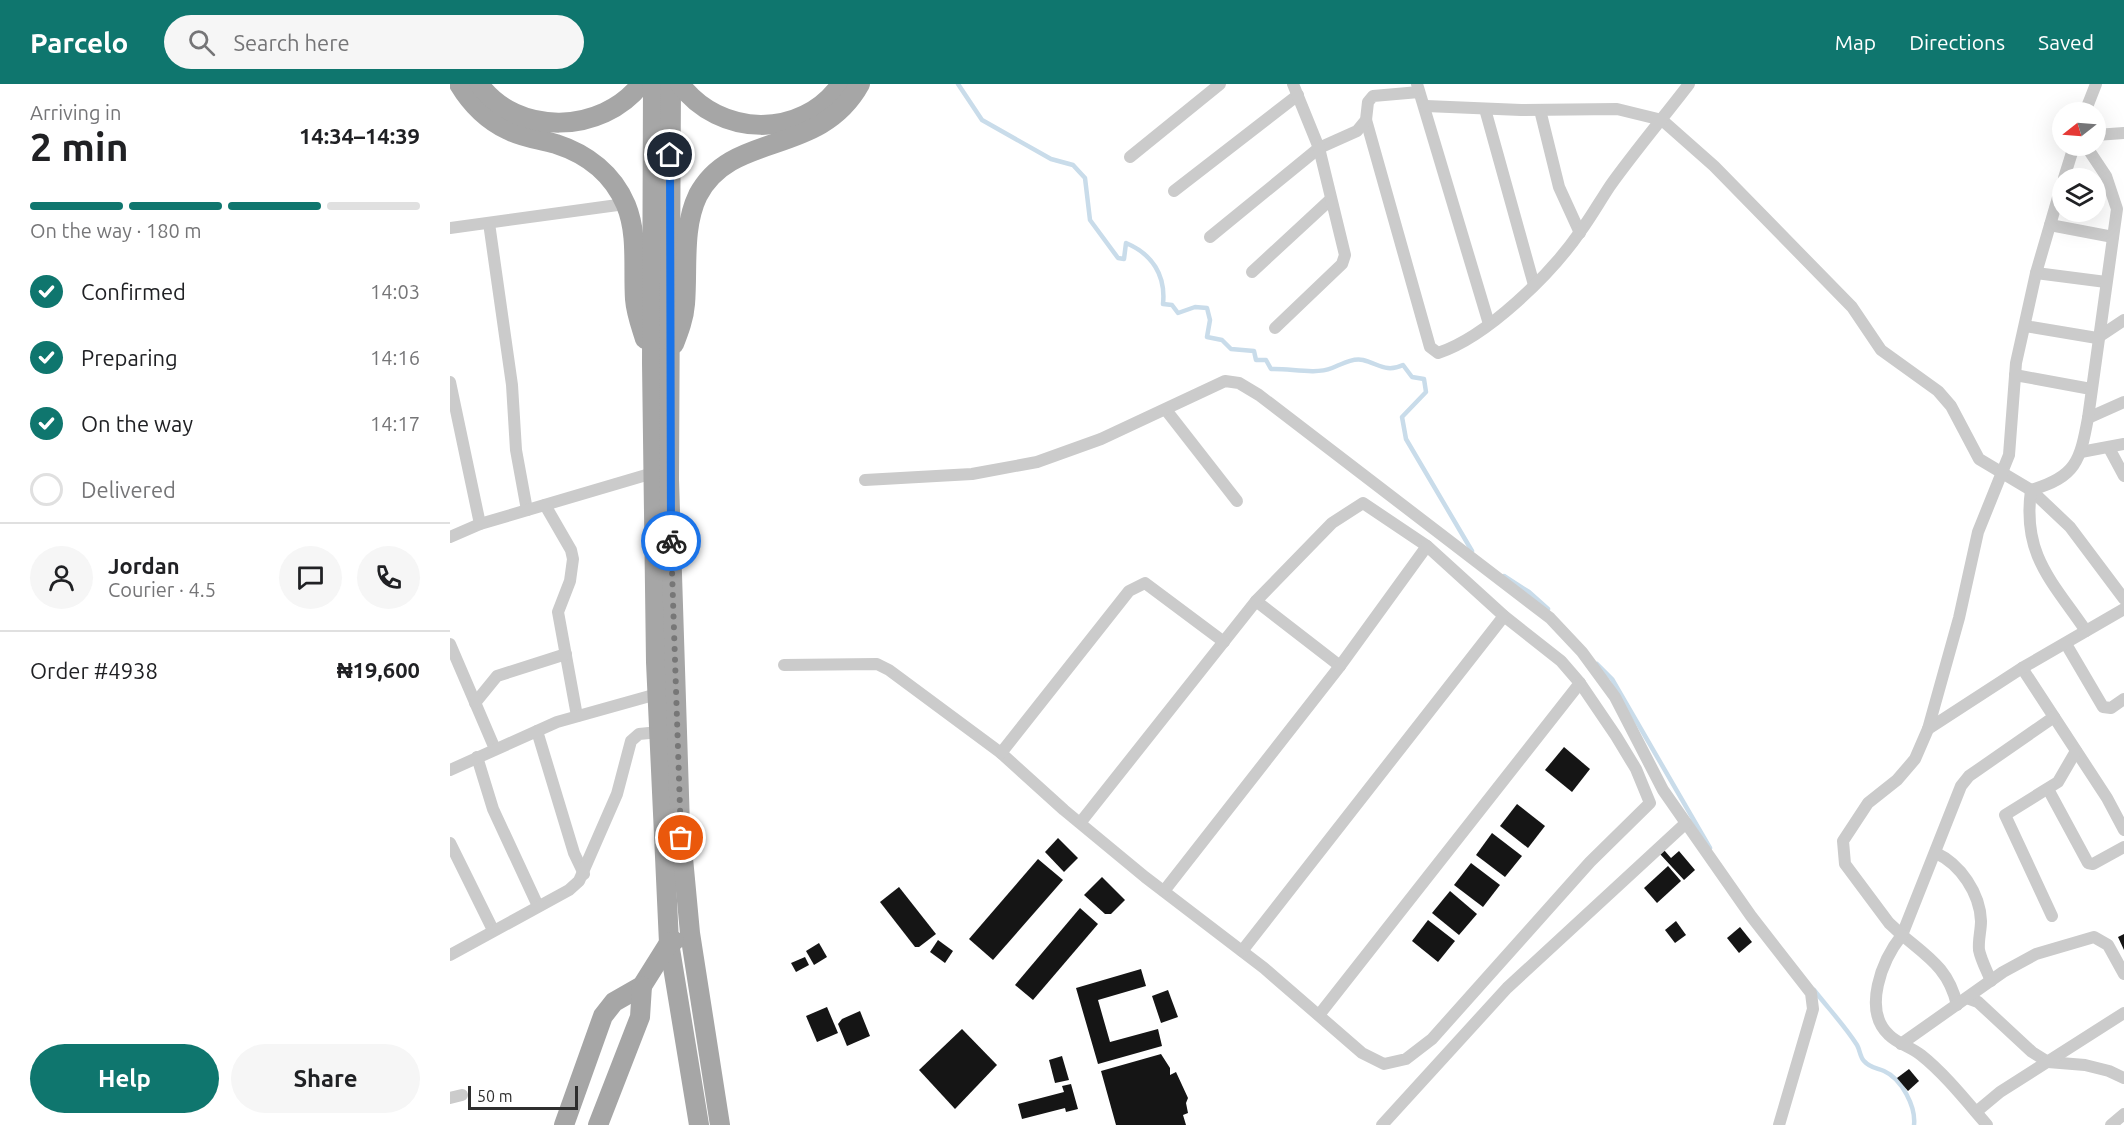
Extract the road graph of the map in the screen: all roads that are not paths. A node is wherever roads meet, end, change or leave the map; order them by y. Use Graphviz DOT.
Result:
graph roads {
  1 [pos="459,84"];
  2 [pos="479,84"];
  3 [pos="641,84"];
  4 [pos="653,84"];
  5 [pos="671,84"];
  6 [pos="680,84"];
  7 [pos="841,84"];
  8 [pos="860,84"];
  9 [pos="1220,84"];
  10 [pos="1689,84"];
  11 [pos="2096,84"];
  12 [pos="1418,88"];
  13 [pos="1295,89"];
  14 [pos="2089,102"];
  15 [pos="1426,106"];
  16 [pos="1485,109"];
  17 [pos="1540,110"];
  18 [pos="1366,120"];
  19 [pos="1662,120"];
  20 [pos="2124,133"];
  21 [pos="2106,134"];
  22 [pos="1319,148"];
  23 [pos="2093,156"];
  24 [pos="1130,157"];
  25 [pos="1174,191"];
  26 [pos="1331,199"];
  27 [pos="625,204"];
  28 [pos="2120,213"];
  29 [pos="2052,218"];
  30 [pos="489,223"];
  31 [pos="2050,225"];
  32 [pos="450,228"];
  33 [pos="1580,233"];
  34 [pos="1210,237"];
  35 [pos="2113,237"];
  36 [pos="1252,272"];
  37 [pos="2036,273"];
  38 [pos="2106,282"];
  39 [pos="1533,285"];
  40 [pos="2124,320"];
  41 [pos="1489,324"];
  42 [pos="2025,326"];
  43 [pos="1275,328"];
  44 [pos="2097,338"];
  45 [pos="660,362"];
  46 [pos="2015,375"];
  47 [pos="450,382"];
  48 [pos="2091,389"];
  49 [pos="2124,402"];
  50 [pos="452,404"];
  51 [pos="1166,410"];
  52 [pos="2088,417"];
  53 [pos="2124,444"];
  54 [pos="2109,448"];
  55 [pos="2081,452"];
  56 [pos="653,473"];
  57 [pos="2001,473"];
  58 [pos="2124,476"];
  59 [pos="865,480"];
  60 [pos="2031,490"];
  61 [pos="1236,501"];
  62 [pos="544,505"];
  63 [pos="527,510"];
  64 [pos="480,524"];
  65 [pos="450,537"];
  66 [pos="1427,546"];
  67 [pos="2124,599"];
  68 [pos="1256,601"];
  69 [pos="2124,609"];
  70 [pos="1504,616"];
  71 [pos="2086,631"];
  72 [pos="1224,642"];
  73 [pos="450,644"];
  74 [pos="2066,644"];
  75 [pos="566,654"];
  76 [pos="665,663"];
  77 [pos="784,665"];
  78 [pos="1340,666"];
  79 [pos="2022,668"];
  80 [pos="1580,683"];
  81 [pos="657,694"];
  82 [pos="2124,699"];
  83 [pos="475,703"];
  84 [pos="577,716"];
  85 [pos="2054,717"];
  86 [pos="1928,729"];
  87 [pos="537,731"];
  88 [pos="659,732"];
  89 [pos="495,749"];
  90 [pos="2076,751"];
  91 [pos="1001,753"];
  92 [pos="477,757"];
  93 [pos="450,770"];
  94 [pos="2048,789"];
  95 [pos="1080,823"];
  96 [pos="1686,823"];
  97 [pos="2124,830"];
  98 [pos="450,843"];
  99 [pos="2124,847"];
  100 [pos="1936,853"];
  101 [pos="584,874"];
  102 [pos="1164,891"];
  103 [pos="538,906"];
  104 [pos="2052,916"];
  105 [pos="493,930"];
  106 [pos="690,933"];
  107 [pos="1902,935"];
  108 [pos="669,943"];
  109 [pos="1242,951"];
  110 [pos="450,955"];
  111 [pos="2124,974"];
  112 [pos="1991,981"];
  113 [pos="642,986"];
  114 [pos="1962,1001"];
  115 [pos="2124,1013"];
  116 [pos="1318,1015"];
  117 [pos="1901,1044"];
  118 [pos="2048,1062"];
  119 [pos="2124,1078"];
  120 [pos="1976,1112"];
  121 [pos="2124,1114"];
  122 [pos="564,1125"];
  123 [pos="598,1125"];
  124 [pos="699,1125"];
  125 [pos="720,1125"];
  126 [pos="1382,1125"];
  127 [pos="1779,1125"];
  128 [pos="1988,1125"];
  129 [pos="2111,1125"];
  1 -- 27 [label="main road"];
  2 -- 3 [label="main road"];
  4 -- 45 [label="main road"];
  5 -- 45 [label="main road"];
  6 -- 7 [label="main road"];
  8 -- 45 [label="main road"];
  9 -- 24 [label="street"];
  10 -- 19 [label="street"];
  11 -- 14 [label="street"];
  12 -- 15 [label="street"];
  12 -- 18 [label="street"];
  13 -- 22 [label="street"];
  13 -- 25 [label="street"];
  15 -- 16 [label="street"];
  15 -- 41 [label="street"];
  16 -- 17 [label="street"];
  16 -- 39 [label="street"];
  17 -- 19 [label="street"];
  17 -- 33 [label="street"];
  18 -- 22 [label="street"];
  18 -- 41 [label="street"];
  19 -- 33 [label="street"];
  19 -- 57 [label="street"];
  20 -- 21 [label="street"];
  22 -- 26 [label="street"];
  22 -- 34 [label="street"];
  23 -- 28 [label="street"];
  26 -- 36 [label="street"];
  26 -- 43 [label="street"];
  27 -- 30 [label="street"];
  27 -- 45 [label="main road"];
  28 -- 35 [label="street"];
  29 -- 31 [label="street"];
  30 -- 32 [label="street"];
  30 -- 63 [label="street"];
  31 -- 35 [label="street"];
  31 -- 37 [label="street"];
  33 -- 39 [label="street"];
  35 -- 38 [label="street"];
  37 -- 38 [label="street"];
  37 -- 42 [label="street"];
  38 -- 44 [label="street"];
  39 -- 41 [label="street"];
  40 -- 44 [label="street"];
  42 -- 44 [label="street"];
  42 -- 46 [label="street"];
  44 -- 48 [label="street"];
  45 -- 56 [label="main road"];
  45 -- 76 [label="main road"];
  46 -- 48 [label="street"];
  46 -- 57 [label="street"];
  47 -- 50 [label="street"];
  48 -- 52 [label="street"];
  49 -- 52 [label="street"];
  50 -- 64 [label="street"];
  51 -- 59 [label="street"];
  51 -- 61 [label="street"];
  51 -- 96 [label="street"];
  52 -- 55 [label="street"];
  53 -- 54 [label="street"];
  54 -- 55 [label="street"];
  54 -- 58 [label="street"];
  55 -- 60 [label="street"];
  56 -- 62 [label="street"];
  56 -- 76 [label="main road"];
  57 -- 60 [label="street"];
  57 -- 86 [label="street"];
  60 -- 67 [label="street"];
  60 -- 71 [label="street"];
  62 -- 63 [label="street"];
  62 -- 75 [label="street"];
  63 -- 64 [label="street"];
  64 -- 65 [label="street"];
  66 -- 68 [label="street"];
  66 -- 70 [label="street"];
  66 -- 78 [label="street"];
  68 -- 72 [label="street"];
  68 -- 78 [label="street"];
  69 -- 71 [label="street"];
  70 -- 80 [label="street"];
  70 -- 109 [label="street"];
  71 -- 74 [label="street"];
  72 -- 91 [label="street"];
  72 -- 95 [label="street"];
  73 -- 83 [label="street"];
  74 -- 79 [label="street"];
  74 -- 82 [label="street"];
  75 -- 83 [label="street"];
  75 -- 84 [label="street"];
  76 -- 81 [label="main road"];
  76 -- 106 [label="main road"];
  77 -- 91 [label="street"];
  78 -- 102 [label="street"];
  79 -- 85 [label="street"];
  79 -- 86 [label="street"];
  80 -- 116 [label="street"];
  80 -- 116 [label="street"];
  81 -- 84 [label="street"];
  81 -- 88 [label="main road"];
  83 -- 89 [label="street"];
  84 -- 87 [label="street"];
  85 -- 90 [label="street"];
  85 -- 100 [label="street"];
  86 -- 107 [label="street"];
  87 -- 89 [label="street"];
  87 -- 101 [label="street"];
  88 -- 101 [label="street"];
  88 -- 108 [label="main road"];
  89 -- 92 [label="street"];
  90 -- 94 [label="street"];
  90 -- 97 [label="street"];
  91 -- 95 [label="street"];
  92 -- 93 [label="street"];
  92 -- 103 [label="street"];
  94 -- 99 [label="street"];
  94 -- 104 [label="street"];
  95 -- 102 [label="street"];
  96 -- 126 [label="street"];
  96 -- 127 [label="street"];
  98 -- 105 [label="street"];
  100 -- 107 [label="street"];
  100 -- 112 [label="street"];
  101 -- 103 [label="street"];
  102 -- 109 [label="street"];
  103 -- 105 [label="street"];
  105 -- 110 [label="street"];
  106 -- 108 [label="main road"];
  106 -- 125 [label="main road"];
  107 -- 114 [label="street"];
  107 -- 117 [label="street"];
  108 -- 113 [label="main road"];
  108 -- 124 [label="main road"];
  109 -- 116 [label="street"];
  111 -- 112 [label="street"];
  112 -- 114 [label="street"];
  113 -- 122 [label="main road"];
  113 -- 123 [label="main road"];
  114 -- 117 [label="street"];
  114 -- 118 [label="street"];
  115 -- 118 [label="street"];
  117 -- 120 [label="street"];
  118 -- 119 [label="street"];
  118 -- 120 [label="street"];
  120 -- 128 [label="street"];
  121 -- 129 [label="street"];
}
